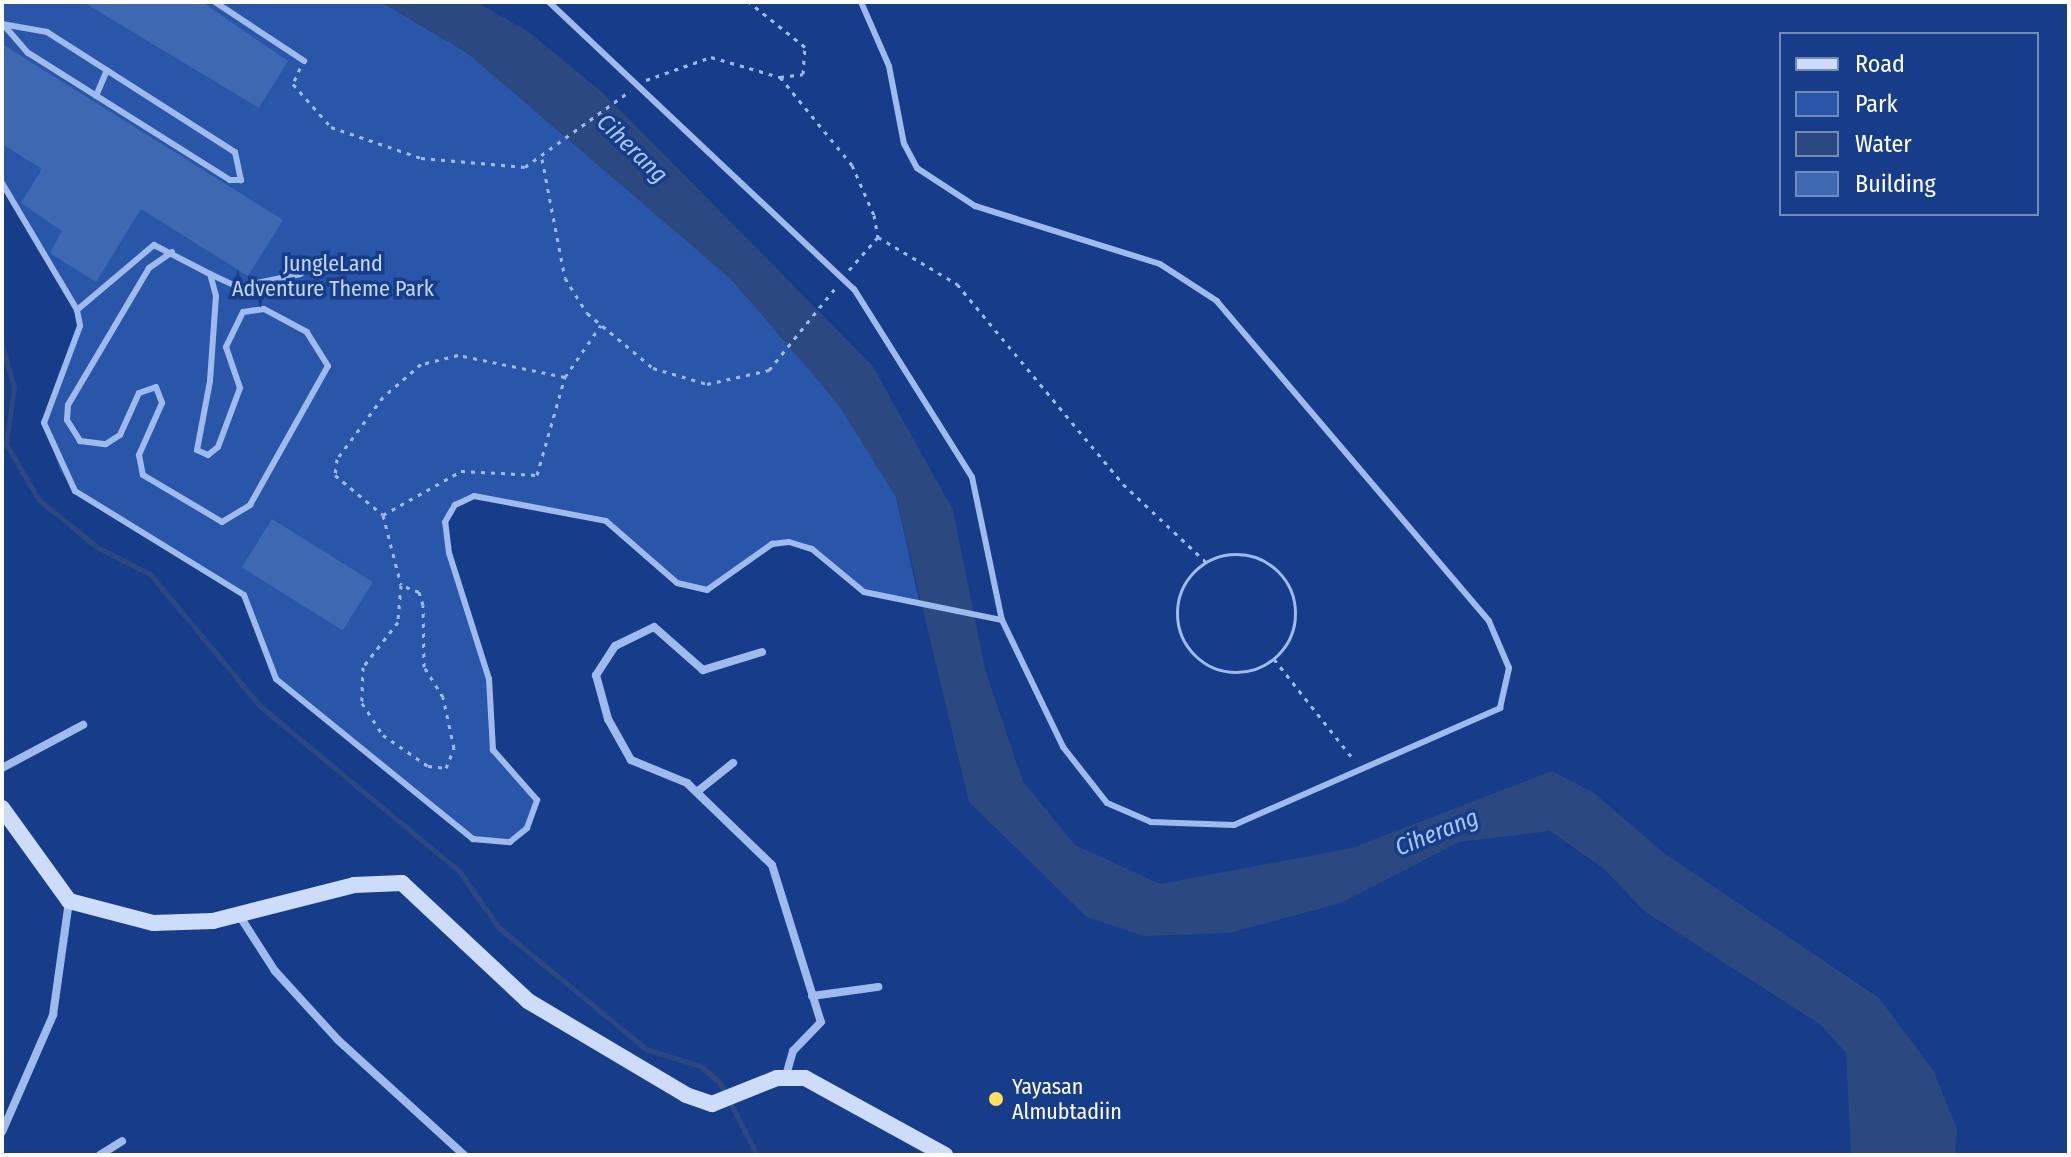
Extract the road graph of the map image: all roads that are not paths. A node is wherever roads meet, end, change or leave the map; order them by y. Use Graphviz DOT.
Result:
graph roads {
  1 [pos="215,2"];
  2 [pos="549,2"];
  3 [pos="861,2"];
  4 [pos="3,24"];
  5 [pos="304,61"];
  6 [pos="107,70"];
  7 [pos="96,96"];
  8 [pos="2,183"];
  9 [pos="172,252"];
  10 [pos="210,274"];
  11 [pos="301,274"];
  12 [pos="77,310"];
  13 [pos="1002,620"];
  14 [pos="762,652"];
  15 [pos="83,725"];
  16 [pos="733,763"];
  17 [pos="2,768"];
  18 [pos="698,791"];
  19 [pos="2,808"];
  20 [pos="69,901"];
  21 [pos="238,914"];
  22 [pos="878,987"];
  23 [pos="812,996"];
  24 [pos="786,1076"];
  25 [pos="2,1132"];
  26 [pos="122,1141"];
  27 [pos="100,1155"];
  28 [pos="464,1155"];
  29 [pos="945,1155"];
  1 -- 5 [label="lane"];
  2 -- 13 [label="lane"];
  3 -- 13 [label="lane"];
  4 -- 6 [label="lane"];
  4 -- 7 [label="lane"];
  6 -- 7 [label="lane"];
  6 -- 7 [label="lane"];
  8 -- 12 [label="lane"];
  9 -- 10 [label="lane"];
  9 -- 10 [label="lane"];
  9 -- 12 [label="lane"];
  10 -- 11 [label="lane"];
  12 -- 13 [label="lane"];
  14 -- 18 [label="street"];
  15 -- 17 [label="street"];
  16 -- 18 [label="street"];
  18 -- 23 [label="street"];
  19 -- 20 [label="street"];
  20 -- 21 [label="street"];
  20 -- 25 [label="street"];
  21 -- 24 [label="street"];
  21 -- 28 [label="street"];
  22 -- 23 [label="street"];
  23 -- 24 [label="street"];
  24 -- 29 [label="street"];
  26 -- 27 [label="street"];
}
